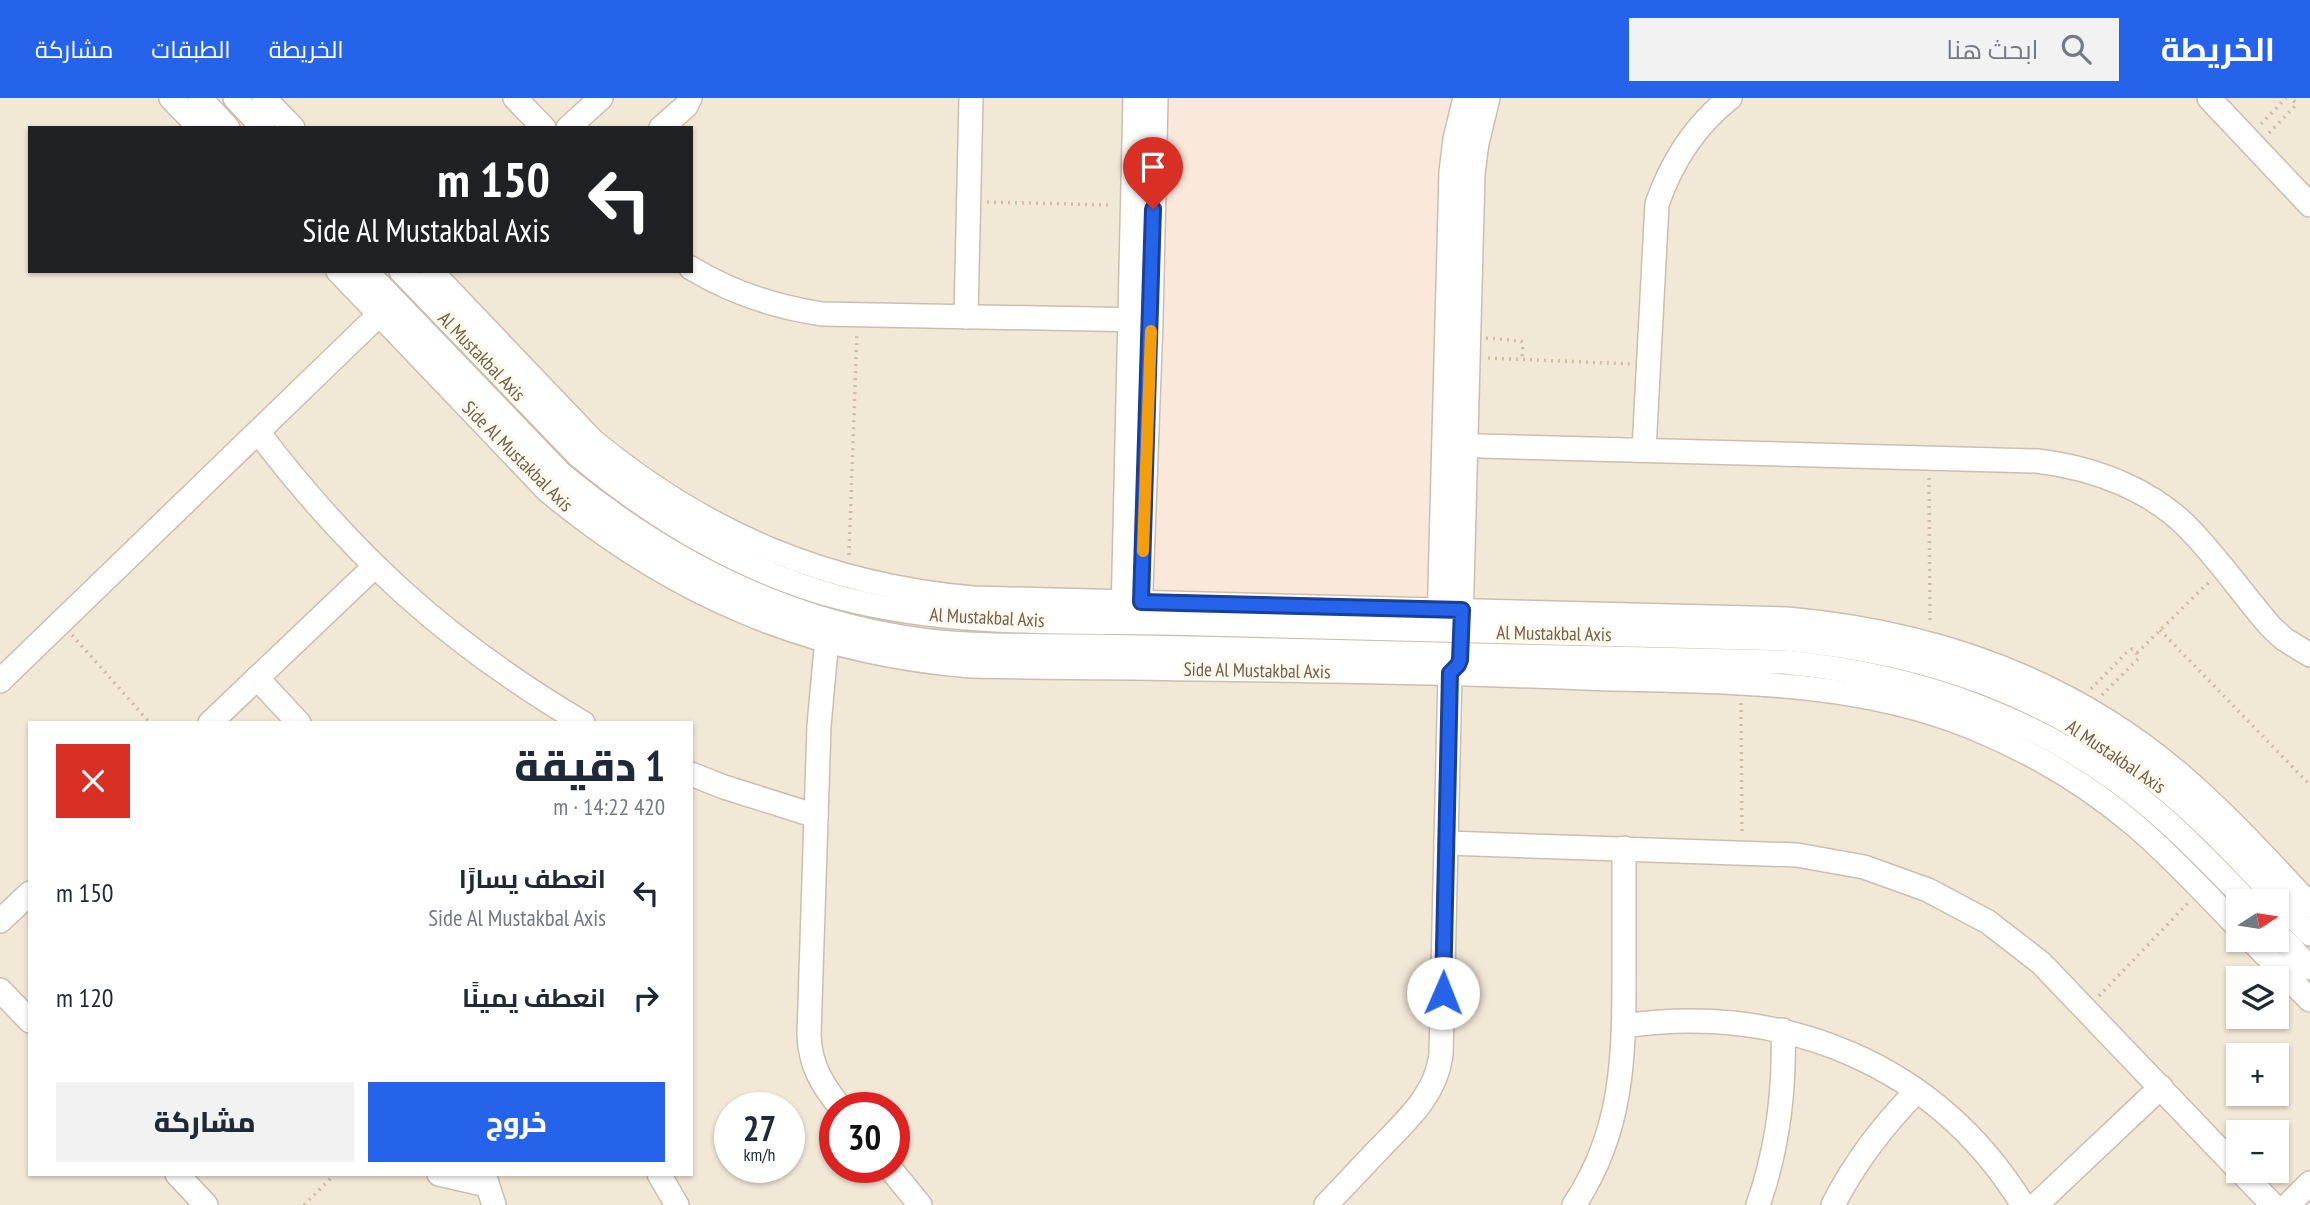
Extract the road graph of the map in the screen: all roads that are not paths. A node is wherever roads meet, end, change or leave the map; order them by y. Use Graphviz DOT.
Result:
graph roads {
  1 [pos="172,98"];
  2 [pos="200,98"];
  3 [pos="235,98"];
  4 [pos="264,98"];
  5 [pos="515,98"];
  6 [pos="601,98"];
  7 [pos="690,98"];
  8 [pos="971,98"];
  9 [pos="1135,98"];
  10 [pos="1156,98"];
  11 [pos="1465,98"];
  12 [pos="1488,98"];
  13 [pos="1730,98"];
  14 [pos="2209,98"];
  15 [pos="198,126"];
  16 [pos="226,126"];
  17 [pos="261,126"];
  18 [pos="291,126"];
  19 [pos="542,126"];
  20 [pos="570,126"];
  21 [pos="663,126"];
  22 [pos="2310,205"];
  23 [pos="693,269"];
  24 [pos="341,273"];
  25 [pos="367,273"];
  26 [pos="403,273"];
  27 [pos="432,273"];
  28 [pos="387,308"];
  29 [pos="965,317"];
  30 [pos="1140,320"];
  31 [pos="258,432"];
  32 [pos="1455,445"];
  33 [pos="1644,450"];
  34 [pos="374,567"];
  35 [pos="1132,612"];
  36 [pos="1450,620"];
  37 [pos="828,631"];
  38 [pos="1130,647"];
  39 [pos="2310,654"];
  40 [pos="1213,659"];
  41 [pos="1450,661"];
  42 [pos="257,678"];
  43 [pos="0,681"];
  44 [pos="212,721"];
  45 [pos="297,721"];
  46 [pos="580,721"];
  47 [pos="693,775"];
  48 [pos="816,816"];
  49 [pos="1446,843"];
  50 [pos="1624,848"];
  51 [pos="2234,889"];
  52 [pos="28,895"];
  53 [pos="2310,905"];
  54 [pos="2226,914"];
  55 [pos="0,921"];
  56 [pos="2310,933"];
  57 [pos="2289,946"];
  58 [pos="2263,952"];
  59 [pos="2310,968"];
  60 [pos="0,990"];
  61 [pos="2310,1000"];
  62 [pos="28,1019"];
  63 [pos="1624,1026"];
  64 [pos="1783,1030"];
  65 [pos="2161,1087"];
  66 [pos="1917,1091"];
  67 [pos="829,1092"];
  68 [pos="2226,1156"];
  69 [pos="179,1176"];
  70 [pos="446,1176"];
  71 [pos="660,1176"];
  72 [pos="902,1183"];
  73 [pos="2252,1183"];
  74 [pos="2310,1184"];
  75 [pos="488,1188"];
  76 [pos="206,1205"];
  77 [pos="677,1205"];
  78 [pos="920,1205"];
  79 [pos="1326,1205"];
  80 [pos="1574,1205"];
  81 [pos="1758,1205"];
  82 [pos="1833,1205"];
  83 [pos="2023,1205"];
  84 [pos="2036,1205"];
  85 [pos="2273,1205"];
  86 [pos="2288,1205"];
  1 -- 15 [label="street"];
  2 -- 16 [label="street"];
  3 -- 17 [label="street"];
  4 -- 18 [label="street"];
  5 -- 19 [label="street"];
  6 -- 20 [label="street"];
  7 -- 21 [label="street"];
  8 -- 29 [label="street"];
  9 -- 30 [label="street"];
  10 -- 30 [label="street"];
  11 -- 32 [label="street"];
  12 -- 32 [label="street"];
  13 -- 33 [label="street"];
  14 -- 22 [label="street"];
  23 -- 29 [label="street"];
  24 -- 28 [label="street, Side Al Mustakbal Axis"];
  25 -- 28 [label="street"];
  26 -- 35 [label="street, Al Mustakbal Axis"];
  27 -- 35 [label="street"];
  28 -- 31 [label="street"];
  28 -- 37 [label="street, Side Al Mustakbal Axis"];
  29 -- 30 [label="street"];
  30 -- 35 [label="street"];
  31 -- 34 [label="street"];
  31 -- 43 [label="street"];
  32 -- 33 [label="street"];
  32 -- 36 [label="street"];
  33 -- 39 [label="street"];
  34 -- 42 [label="street"];
  34 -- 46 [label="street"];
  35 -- 36 [label="street, Al Mustakbal Axis"];
  35 -- 38 [label="street"];
  36 -- 41 [label="street"];
  36 -- 53 [label="street"];
  36 -- 56 [label="street, Al Mustakbal Axis"];
  37 -- 38 [label="street, Al Mustakbal Axis"];
  37 -- 40 [label="street, Side Al Mustakbal Axis"];
  37 -- 48 [label="street"];
  38 -- 40 [label="street, Al Mustakbal Axis"];
  40 -- 41 [label="street, Side Al Mustakbal Axis"];
  41 -- 49 [label="street"];
  41 -- 51 [label="street, Al Mustakbal Axis"];
  41 -- 54 [label="street, Side Al Mustakbal Axis"];
  42 -- 44 [label="street"];
  42 -- 45 [label="street"];
  47 -- 48 [label="street"];
  48 -- 67 [label="street"];
  49 -- 50 [label="street"];
  49 -- 79 [label="street"];
  50 -- 63 [label="street"];
  50 -- 65 [label="street"];
  52 -- 55 [label="street"];
  57 -- 59 [label="street"];
  58 -- 61 [label="street"];
  60 -- 62 [label="street"];
  63 -- 64 [label="street"];
  63 -- 80 [label="street"];
  64 -- 66 [label="street"];
  64 -- 81 [label="street"];
  65 -- 68 [label="street"];
  65 -- 84 [label="street"];
  66 -- 82 [label="street"];
  66 -- 83 [label="street"];
  69 -- 76 [label="street"];
  70 -- 75 [label="street"];
  71 -- 77 [label="street"];
  72 -- 78 [label="street"];
  73 -- 85 [label="street"];
  74 -- 86 [label="street"];
}
